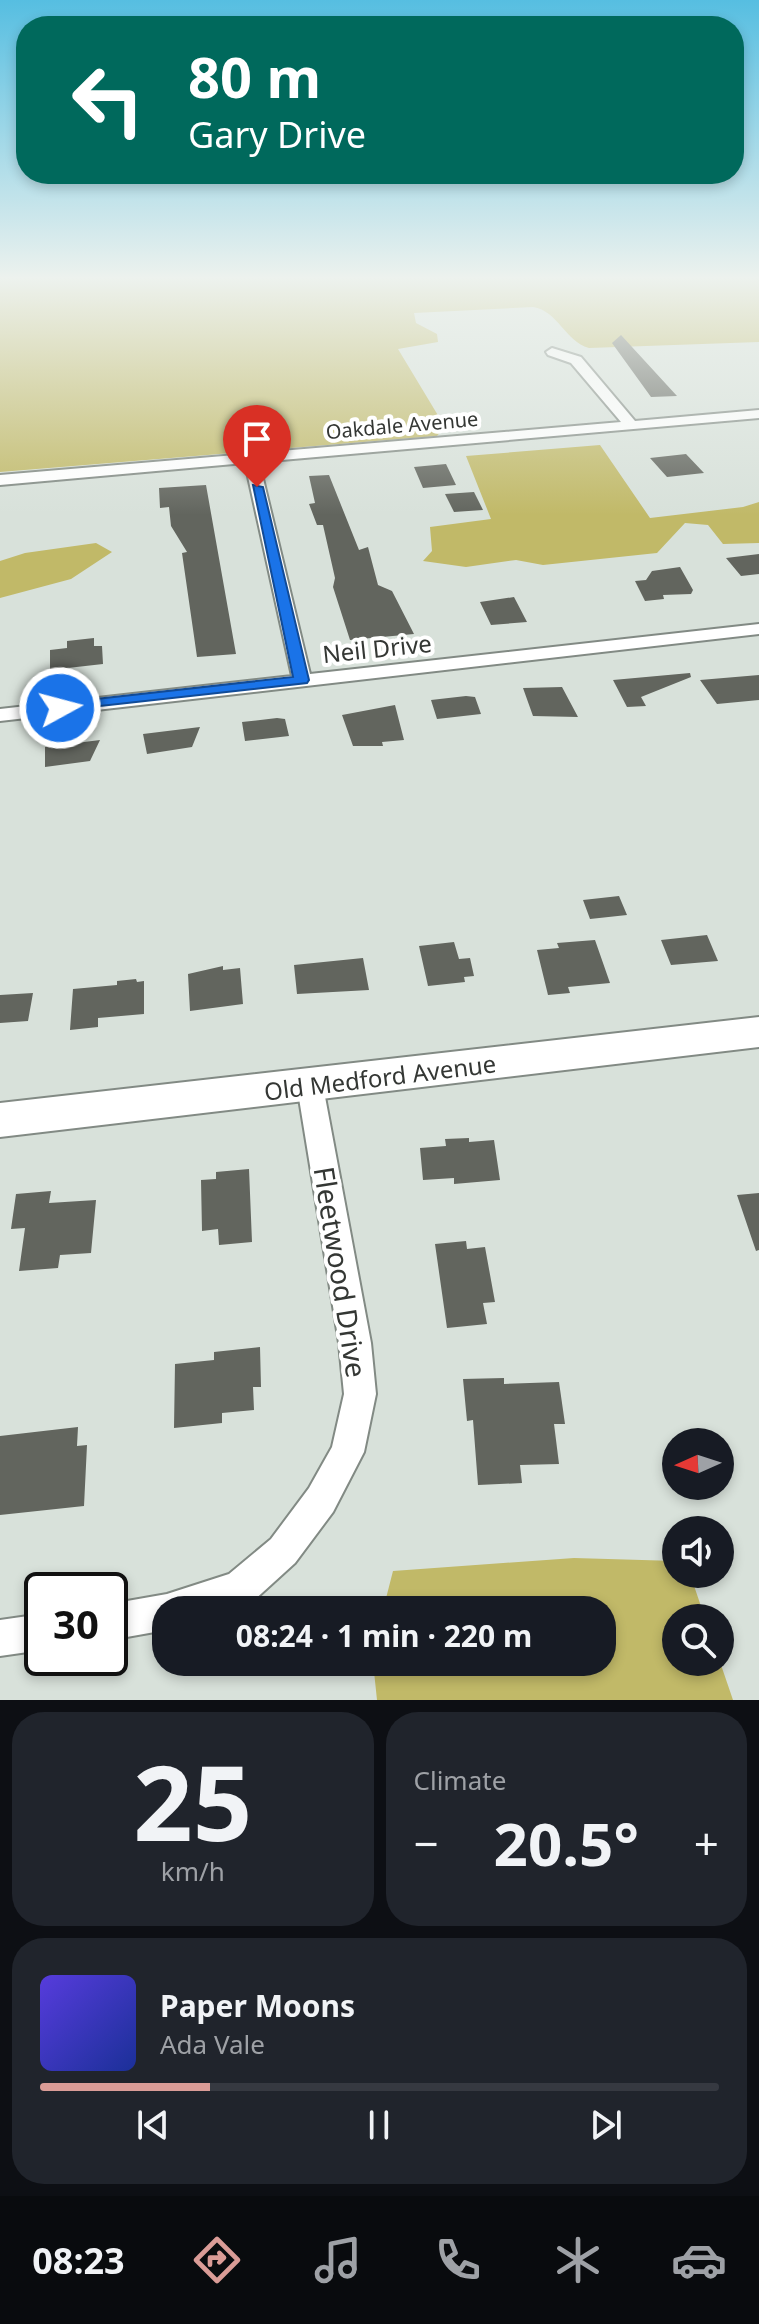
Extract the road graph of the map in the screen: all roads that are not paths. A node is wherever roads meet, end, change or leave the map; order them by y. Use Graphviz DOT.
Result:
graph roads {
  1 [pos="565,356"];
  2 [pos="759,414"];
  3 [pos="630,424"];
  4 [pos="251,459"];
  5 [pos="0,480"];
  6 [pos="759,629"];
  7 [pos="302,680"];
  8 [pos="0,715"];
  9 [pos="759,1032"];
  10 [pos="310,1086"];
  11 [pos="0,1120"];
  12 [pos="217,1596"];
  13 [pos="152,1614"];
  14 [pos="128,1619"];
  15 [pos="24,1635"];
  16 [pos="0,1638"];
  1 -- 3 [label="street"];
  2 -- 3 [label="street, Oakdale Avenue"];
  3 -- 4 [label="street, Oakdale Avenue"];
  4 -- 5 [label="street, Oakdale Avenue"];
  4 -- 7 [label="street"];
  6 -- 7 [label="street, Neil Drive"];
  7 -- 8 [label="street, Neil Drive"];
  9 -- 10 [label="street, Old Medford Avenue"];
  10 -- 11 [label="street, Old Medford Avenue"];
  10 -- 12 [label="street, Fleetwood Drive"];
  13 -- 14 [label="street"];
  15 -- 16 [label="street"];
}
